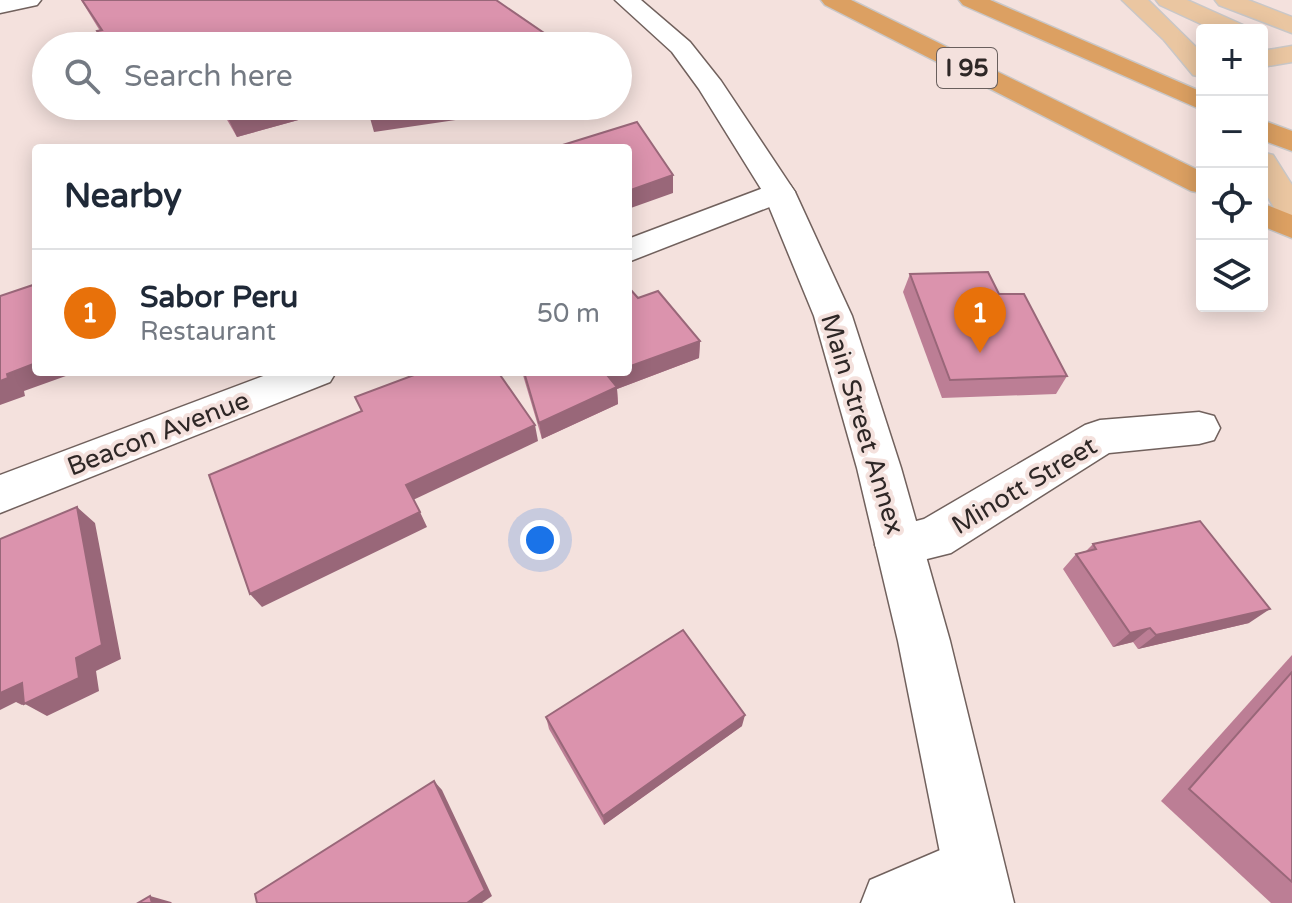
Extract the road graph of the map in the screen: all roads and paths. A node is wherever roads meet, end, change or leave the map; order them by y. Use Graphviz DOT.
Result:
graph roads {
  1 [pos="29,0"];
  2 [pos="627,0"];
  3 [pos="833,0"];
  4 [pos="971,0"];
  5 [pos="1134,0"];
  6 [pos="1168,0"];
  7 [pos="1227,0"];
  8 [pos="0,6"];
  9 [pos="1221,24"];
  10 [pos="1292,26"];
  11 [pos="1196,62"];
  12 [pos="1196,99"];
  13 [pos="1268,132"];
  14 [pos="1292,142"];
  15 [pos="1266,168"];
  16 [pos="1196,181"];
  17 [pos="779,192"];
  18 [pos="1292,211"];
  19 [pos="1268,216"];
  20 [pos="1292,228"];
  21 [pos="632,249"];
  22 [pos="306,376"];
  23 [pos="1199,428"];
  24 [pos="0,494"];
  25 [pos="899,545"];
  26 [pos="978,886"];
  27 [pos="893,903"];
  1 -- 8 [label="main road"];
  2 -- 17 [label="main road, Main Street Annex"];
  3 -- 16 [label="highway, I 95"];
  4 -- 12 [label="highway, I 95"];
  5 -- 11 [label="main road"];
  6 -- 9 [label="main road"];
  7 -- 10 [label="main road"];
  13 -- 14 [label="highway"];
  15 -- 18 [label="main road"];
  17 -- 21 [label="main road"];
  17 -- 25 [label="main road, Main Street Annex"];
  19 -- 20 [label="highway"];
  22 -- 24 [label="main road, Beacon Avenue"];
  23 -- 25 [label="main road, Minott Street"];
  25 -- 26 [label="main road, Main Street Annex"];
  26 -- 27 [label="main road"];
}
